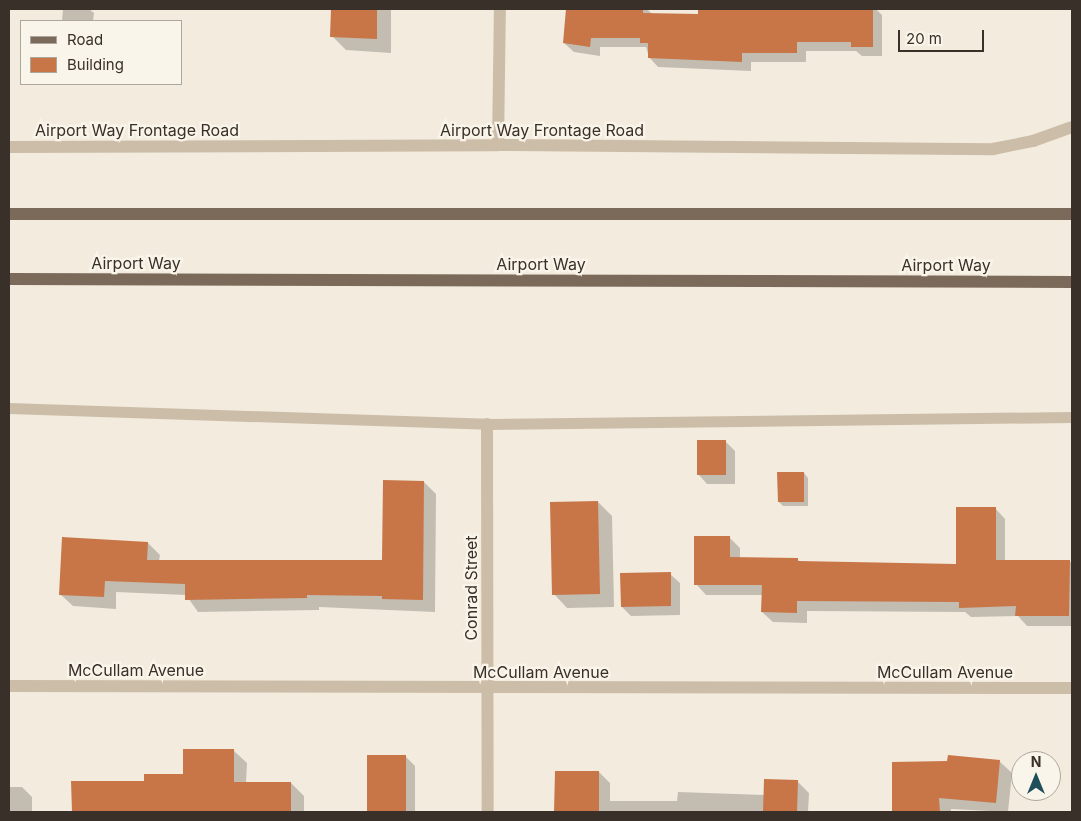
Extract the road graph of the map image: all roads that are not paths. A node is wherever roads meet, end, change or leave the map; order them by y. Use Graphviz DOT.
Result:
graph roads {
  1 [pos="500,9"];
  2 [pos="1072,127"];
  3 [pos="498,145"];
  4 [pos="9,147"];
  5 [pos="9,214"];
  6 [pos="1072,214"];
  7 [pos="9,279"];
  8 [pos="1072,282"];
  9 [pos="9,408"];
  10 [pos="1072,417"];
  11 [pos="487,424"];
  12 [pos="9,686"];
  13 [pos="488,688"];
  14 [pos="1072,688"];
  15 [pos="488,812"];
  1 -- 3 [label="street"];
  2 -- 3 [label="street, Airport Way Frontage Road"];
  3 -- 4 [label="street, Airport Way Frontage Road"];
  5 -- 6 [label="main road"];
  7 -- 8 [label="main road, Airport Way"];
  9 -- 11 [label="lane"];
  10 -- 11 [label="lane"];
  11 -- 13 [label="street, Conrad Street"];
  12 -- 13 [label="street, McCullam Avenue"];
  13 -- 14 [label="street, McCullam Avenue"];
  13 -- 15 [label="street, Conrad Street"];
}
